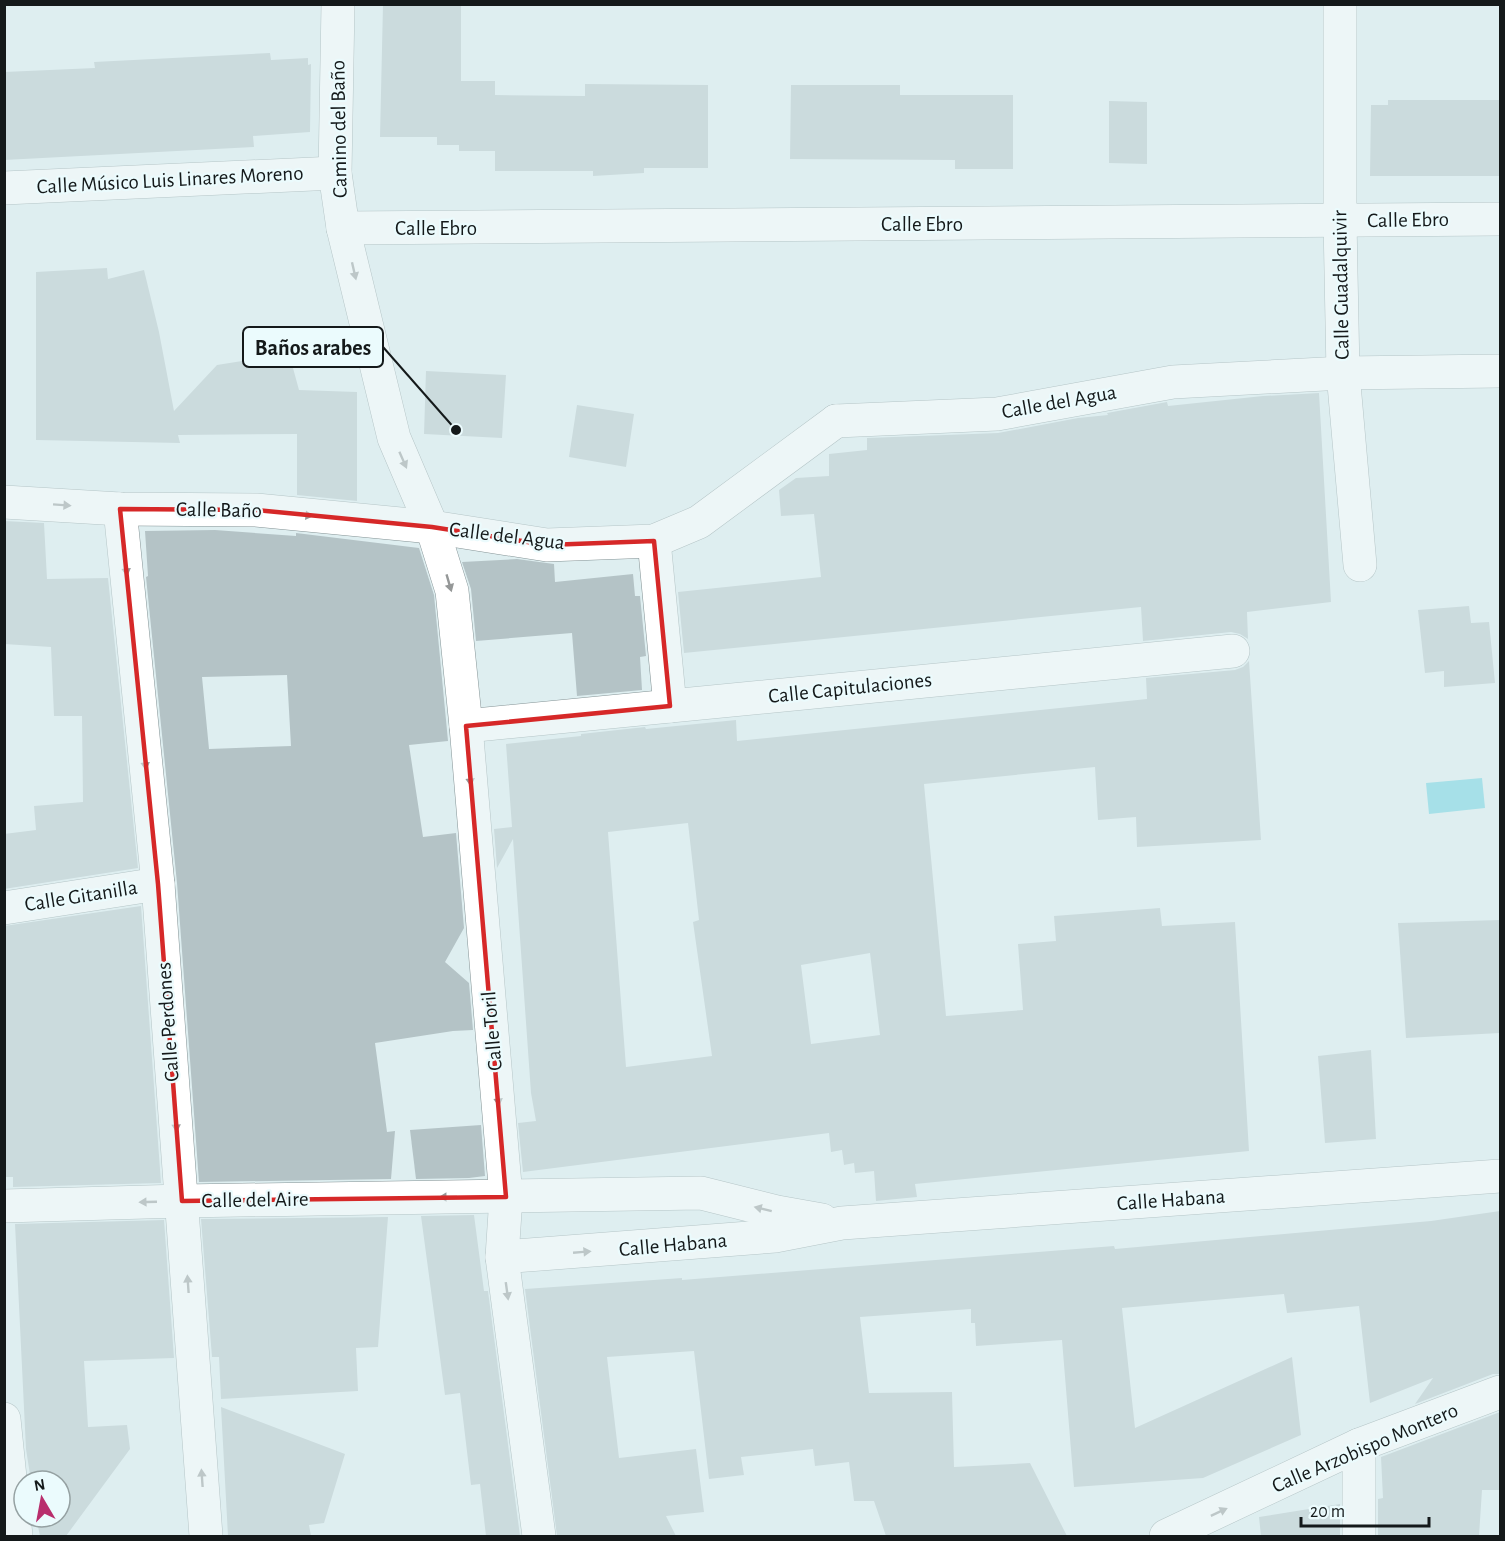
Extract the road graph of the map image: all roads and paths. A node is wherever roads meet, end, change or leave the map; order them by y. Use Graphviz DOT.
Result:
graph roads {
  1 [pos="338,4"];
  2 [pos="1340,4"];
  3 [pos="335,173"];
  4 [pos="4,188"];
  5 [pos="1500,219"];
  6 [pos="1340,221"];
  7 [pos="343,228"];
  8 [pos="1500,371"];
  9 [pos="1343,373"];
  10 [pos="4,502"];
  11 [pos="120,509"];
  12 [pos="432,527"];
  13 [pos="654,541"];
  14 [pos="1360,565"];
  15 [pos="1233,651"];
  16 [pos="670,706"];
  17 [pos="466,726"];
  18 [pos="158,884"];
  19 [pos="4,908"];
  20 [pos="1500,1176"];
  21 [pos="506,1197"];
  22 [pos="182,1201"];
  23 [pos="4,1206"];
  24 [pos="842,1223"];
  25 [pos="502,1257"];
  26 [pos="1500,1392"];
  27 [pos="4,1419"];
  28 [pos="1359,1445"];
  29 [pos="16,1536"];
  30 [pos="206,1536"];
  31 [pos="539,1536"];
  32 [pos="1166,1536"];
  33 [pos="1359,1536"];
  1 -- 3 [label="street, Camino del Baño"];
  2 -- 6 [label="street, Calle Guadalquivir"];
  3 -- 4 [label="street, Calle Músico Luis Linares Moreno"];
  3 -- 7 [label="street, Camino del Baño"];
  5 -- 6 [label="street, Calle Ebro"];
  6 -- 7 [label="street, Calle Ebro"];
  6 -- 9 [label="street, Calle Guadalquivir"];
  7 -- 12 [label="street, Camino del Baño, one-way"];
  8 -- 9 [label="street, Calle del Agua"];
  9 -- 13 [label="street, Calle del Agua"];
  9 -- 14 [label="street, Calle Guadalquivir"];
  10 -- 11 [label="street, Calle Baño, one-way"];
  11 -- 12 [label="street, Calle Baño, one-way"];
  11 -- 18 [label="street, Calle Perdones, one-way"];
  12 -- 13 [label="street, Calle del Agua"];
  12 -- 17 [label="street, Calle Toril, one-way"];
  13 -- 16 [label="street"];
  15 -- 16 [label="street, Calle Capitulaciones"];
  16 -- 17 [label="street, Calle Capitulaciones"];
  17 -- 21 [label="street, Calle Toril, one-way"];
  18 -- 19 [label="street, Calle Gitanilla"];
  18 -- 22 [label="street, Calle Perdones, one-way"];
  20 -- 24 [label="street, Calle Habana"];
  21 -- 22 [label="street, Calle del Aire, one-way"];
  24 -- 21 [label="street, Calle Habana, one-way"];
  21 -- 25 [label="street, Calle Toril"];
  22 -- 23 [label="street, Calle del Aire, one-way"];
  30 -- 22 [label="street, Calle Perdones, one-way"];
  25 -- 24 [label="street, Calle Habana, one-way"];
  25 -- 31 [label="street, Calle Toril, one-way"];
  26 -- 28 [label="street, Calle Arzobispo Montero"];
  27 -- 29 [label="street"];
  32 -- 28 [label="street, Calle Arzobispo Montero, one-way"];
  28 -- 33 [label="street"];
}
